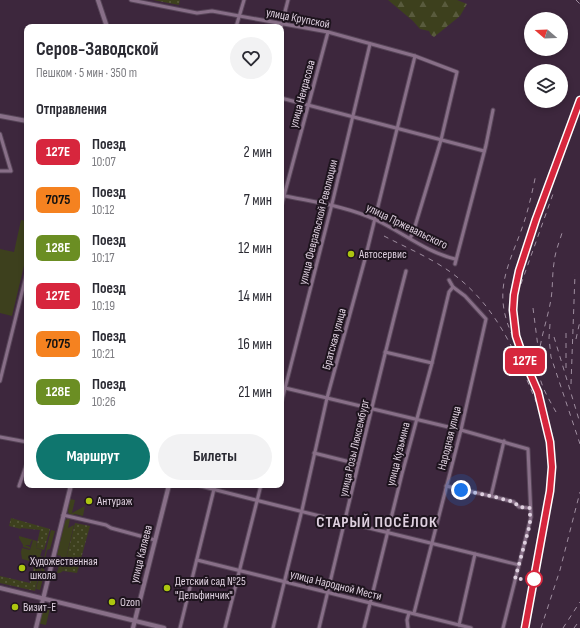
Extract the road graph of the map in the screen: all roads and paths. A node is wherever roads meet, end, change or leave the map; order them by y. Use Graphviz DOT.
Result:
graph roads {
  1 [pos="98,0"];
  2 [pos="131,0"];
  3 [pos="244,0"];
  4 [pos="288,0"];
  5 [pos="239,16"];
  6 [pos="282,23"];
  7 [pos="106,24"];
  8 [pos="237,24"];
  9 [pos="328,32"];
  10 [pos="370,44"];
  11 [pos="415,56"];
  12 [pos="284,99"];
  13 [pos="309,105"];
  14 [pos="493,110"];
  15 [pos="0,116"];
  16 [pos="353,116"];
  17 [pos="24,121"];
  18 [pos="397,128"];
  19 [pos="0,134"];
  20 [pos="441,140"];
  21 [pos="484,151"];
  22 [pos="0,171"];
  23 [pos="284,192"];
  24 [pos="284,195"];
  25 [pos="332,204"];
  26 [pos="375,219"];
  27 [pos="410,238"];
  28 [pos="455,259"];
  29 [pos="455,264"];
  30 [pos="406,271"];
  31 [pos="449,280"];
  32 [pos="24,284"];
  33 [pos="454,287"];
  34 [pos="385,352"];
  35 [pos="432,363"];
  36 [pos="1,372"];
  37 [pos="0,381"];
  38 [pos="284,384"];
  39 [pos="284,388"];
  40 [pos="327,398"];
  41 [pos="372,409"];
  42 [pos="416,419"];
  43 [pos="461,430"];
  44 [pos="0,436"];
  45 [pos="24,441"];
  46 [pos="504,441"];
  47 [pos="314,453"];
  48 [pos="358,464"];
  49 [pos="24,472"];
  50 [pos="19,486"];
  51 [pos="446,486"];
  52 [pos="70,488"];
  53 [pos="167,488"];
  54 [pos="210,488"];
  55 [pos="260,488"];
  56 [pos="214,489"];
  57 [pos="491,496"];
  58 [pos="257,500"];
  59 [pos="530,508"];
  60 [pos="302,510"];
  61 [pos="64,515"];
  62 [pos="345,523"];
  63 [pos="388,533"];
  64 [pos="155,540"];
  65 [pos="432,544"];
  66 [pos="475,554"];
  67 [pos="197,560"];
  68 [pos="519,565"];
  69 [pos="240,571"];
  70 [pos="284,582"];
  71 [pos="0,588"];
  72 [pos="328,591"];
  73 [pos="43,599"];
  74 [pos="370,603"];
  75 [pos="409,613"];
  76 [pos="414,613"];
  77 [pos="135,621"];
  78 [pos="459,625"];
  79 [pos="36,628"];
  80 [pos="133,628"];
  81 [pos="164,628"];
  82 [pos="180,628"];
  83 [pos="225,628"];
  84 [pos="273,628"];
  85 [pos="319,628"];
  86 [pos="364,628"];
  87 [pos="408,628"];
  88 [pos="471,628"];
  89 [pos="502,628"];
  1 -- 7 [label="street"];
  2 -- 5 [label="street, улица Крупской"];
  3 -- 5 [label="street"];
  4 -- 6 [label="street"];
  5 -- 6 [label="street, улица Крупской"];
  5 -- 8 [label="street"];
  6 -- 9 [label="street, улица Крупской"];
  9 -- 10 [label="street, улица Крупской"];
  9 -- 13 [label="street, улица Некрасова"];
  10 -- 11 [label="street, улица Крупской"];
  10 -- 16 [label="street, улица Февральской Революции"];
  11 -- 18 [label="street, Братская улица"];
  11 -- 20 [label="street, улица Крупской"];
  12 -- 13 [label="street"];
  13 -- 16 [label="street"];
  13 -- 23 [label="street, улица Некрасова"];
  14 -- 21 [label="street"];
  15 -- 17 [label="street"];
  16 -- 18 [label="street"];
  16 -- 25 [label="street, улица Февральской Революции"];
  18 -- 20 [label="street"];
  18 -- 26 [label="street, Братская улица"];
  19 -- 22 [label="street"];
  20 -- 21 [label="street"];
  20 -- 27 [label="street"];
  21 -- 28 [label="street"];
  24 -- 25 [label="street, улица Пржевальского"];
  25 -- 26 [label="street, улица Пржевальского"];
  25 -- 38 [label="street, улица Февральской Революции"];
  26 -- 27 [label="street, улица Пржевальского"];
  26 -- 40 [label="street, Братская улица"];
  27 -- 28 [label="street, улица Пржевальского"];
  28 -- 29 [label="street"];
  30 -- 34 [label="street, улица Розы Люксембург"];
  31 -- 33 [label="street, Народная улица"];
  32 -- 36 [label="street"];
  33 -- 35 [label="street, улица Кузьмина"];
  33 -- 43 [label="street, Народная улица"];
  34 -- 35 [label="street"];
  34 -- 41 [label="street, улица Розы Люксембург"];
  35 -- 42 [label="street, улица Кузьмина"];
  36 -- 37 [label="street"];
  39 -- 40 [label="street"];
  40 -- 41 [label="street"];
  40 -- 47 [label="street, Братская улица"];
  41 -- 42 [label="street"];
  41 -- 48 [label="street, улица Розы Люксембург"];
  42 -- 43 [label="street"];
  42 -- 63 [label="street, улица Кузьмина"];
  43 -- 46 [label="street"];
  43 -- 51 [label="street, Народная улица"];
  44 -- 45 [label="street"];
  46 -- 57 [label="street"];
  46 -- 59 [label="street"];
  47 -- 48 [label="street"];
  47 -- 60 [label="street, Братская улица"];
  48 -- 62 [label="street, улица Розы Люксембург"];
  49 -- 50 [label="street"];
  51 -- 57 [label="street"];
  51 -- 65 [label="street, Народная улица"];
  52 -- 61 [label="street"];
  53 -- 64 [label="street, улица Каляева"];
  54 -- 56 [label="street"];
  55 -- 58 [label="street"];
  56 -- 58 [label="street"];
  56 -- 67 [label="street"];
  57 -- 59 [label="street"];
  58 -- 60 [label="street"];
  58 -- 69 [label="street"];
  59 -- 68 [label="street"];
  60 -- 62 [label="street"];
  60 -- 70 [label="street, Братская улица"];
  61 -- 64 [label="street"];
  61 -- 73 [label="street"];
  62 -- 63 [label="street"];
  62 -- 72 [label="street, улица Розы Люксембург"];
  63 -- 65 [label="street"];
  63 -- 74 [label="street, улица Кузьмина"];
  64 -- 77 [label="street, улица Каляева"];
  65 -- 66 [label="street"];
  65 -- 76 [label="street, Народная улица"];
  66 -- 68 [label="street"];
  66 -- 78 [label="street"];
  67 -- 69 [label="street, улица Народной Мести"];
  67 -- 82 [label="street"];
  68 -- 89 [label="street"];
  69 -- 70 [label="street, улица Народной Мести"];
  69 -- 83 [label="street"];
  70 -- 72 [label="street, улица Народной Мести"];
  70 -- 84 [label="street, Братская улица"];
  71 -- 73 [label="street"];
  72 -- 74 [label="street, улица Народной Мести"];
  72 -- 85 [label="street, улица Розы Люксембург"];
  73 -- 77 [label="street"];
  73 -- 79 [label="street"];
  74 -- 75 [label="street, улица Народной Мести"];
  74 -- 86 [label="street, улица Кузьмина"];
  75 -- 76 [label="street, улица Народной Мести"];
  75 -- 87 [label="street"];
  76 -- 78 [label="street, улица Народной Мести"];
  77 -- 80 [label="street, улица Каляева"];
  77 -- 81 [label="street"];
  78 -- 88 [label="street, улица Народной Мести"];
}
